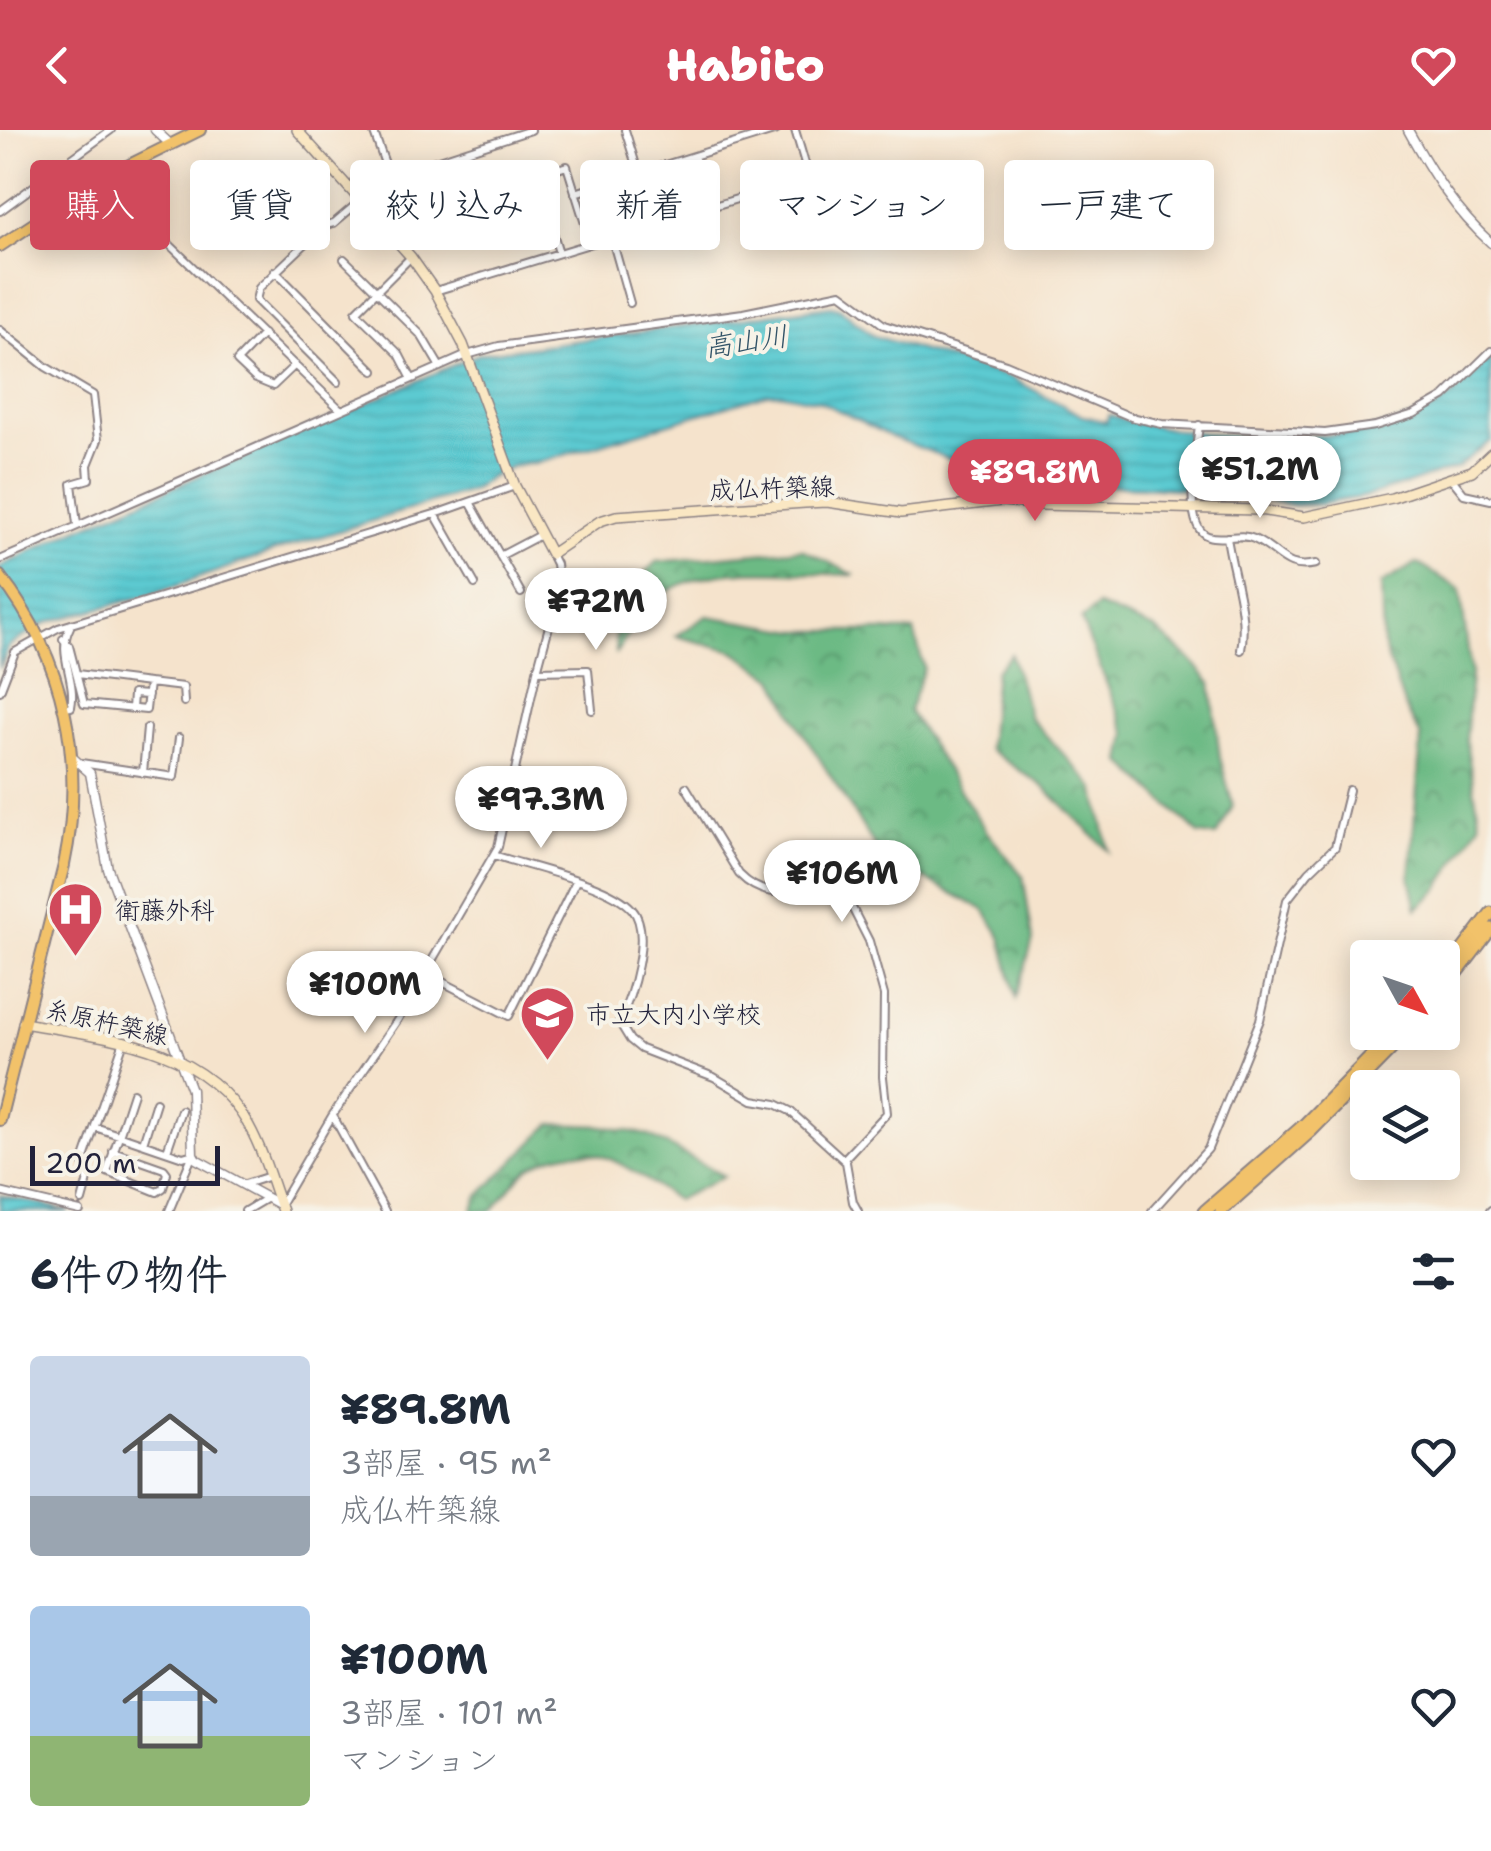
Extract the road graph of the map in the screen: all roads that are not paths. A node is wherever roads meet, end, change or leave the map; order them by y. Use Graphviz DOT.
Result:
graph roads {
  1 [pos="112,130"];
  2 [pos="156,130"];
  3 [pos="200,130"];
  4 [pos="297,130"];
  5 [pos="373,130"];
  6 [pos="531,130"];
  7 [pos="625,130"];
  8 [pos="777,130"];
  9 [pos="795,130"];
  10 [pos="1408,130"];
  11 [pos="169,143"];
  12 [pos="694,156"];
  13 [pos="137,160"];
  14 [pos="384,160"];
  15 [pos="436,160"];
  16 [pos="634,160"];
  17 [pos="681,160"];
  18 [pos="695,160"];
  19 [pos="349,189"];
  20 [pos="580,191"];
  21 [pos="575,192"];
  22 [pos="720,204"];
  23 [pos="580,208"];
  24 [pos="350,209"];
  25 [pos="0,211"];
  26 [pos="330,224"];
  27 [pos="30,226"];
  28 [pos="1491,242"];
  29 [pos="170,245"];
  30 [pos="0,246"];
  31 [pos="580,246"];
  32 [pos="299,250"];
  33 [pos="406,250"];
  34 [pos="614,250"];
  35 [pos="559,253"];
  36 [pos="412,257"];
  37 [pos="344,259"];
  38 [pos="276,272"];
  39 [pos="376,291"];
  40 [pos="435,291"];
  41 [pos="630,303"];
  42 [pos="0,330"];
  43 [pos="263,334"];
  44 [pos="1491,351"];
  45 [pos="467,355"];
  46 [pos="294,365"];
  47 [pos="440,367"];
  48 [pos="374,370"];
  49 [pos="412,379"];
  50 [pos="338,382"];
  51 [pos="341,410"];
  52 [pos="1199,425"];
  53 [pos="1491,453"];
  54 [pos="1452,478"];
  55 [pos="515,486"];
  56 [pos="1491,500"];
  57 [pos="470,502"];
  58 [pos="1192,508"];
  59 [pos="434,514"];
  60 [pos="77,524"];
  61 [pos="540,535"];
  62 [pos="1227,537"];
  63 [pos="551,554"];
  64 [pos="500,556"];
  65 [pos="0,560"];
  66 [pos="1316,564"];
  67 [pos="0,576"];
  68 [pos="475,584"];
  69 [pos="521,593"];
  70 [pos="70,626"];
  71 [pos="40,638"];
  72 [pos="63,639"];
  73 [pos="1241,650"];
  74 [pos="537,671"];
  75 [pos="77,674"];
  76 [pos="148,683"];
  77 [pos="0,690"];
  78 [pos="148,695"];
  79 [pos="184,702"];
  80 [pos="64,708"];
  81 [pos="132,709"];
  82 [pos="592,710"];
  83 [pos="147,728"];
  84 [pos="179,738"];
  85 [pos="72,757"];
  86 [pos="143,774"];
  87 [pos="686,787"];
  88 [pos="1349,790"];
  89 [pos="494,855"];
  90 [pos="576,881"];
  91 [pos="1491,913"];
  92 [pos="1491,928"];
  93 [pos="1460,953"];
  94 [pos="1460,969"];
  95 [pos="425,974"];
  96 [pos="23,1023"];
  97 [pos="124,1041"];
  98 [pos="1377,1050"];
  99 [pos="1390,1050"];
  100 [pos="181,1060"];
  101 [pos="133,1093"];
  102 [pos="156,1102"];
  103 [pos="181,1110"];
  104 [pos="332,1116"];
  105 [pos="0,1120"];
  106 [pos="95,1127"];
  107 [pos="119,1135"];
  108 [pos="143,1143"];
  109 [pos="114,1152"];
  110 [pos="167,1152"];
  111 [pos="193,1154"];
  112 [pos="844,1160"];
  113 [pos="270,1176"];
  114 [pos="245,1184"];
  115 [pos="0,1192"];
  116 [pos="268,1197"];
  117 [pos="82,1201"];
  118 [pos="278,1209"];
  119 [pos="80,1211"];
  120 [pos="169,1211"];
  121 [pos="245,1211"];
  122 [pos="385,1211"];
  123 [pos="858,1211"];
  124 [pos="1152,1211"];
  125 [pos="1205,1211"];
  126 [pos="1220,1211"];
  1 -- 25 [label="street"];
  2 -- 11 [label="street"];
  3 -- 11 [label="main road"];
  4 -- 19 [label="main road"];
  5 -- 14 [label="street"];
  6 -- 15 [label="street"];
  7 -- 16 [label="street"];
  8 -- 12 [label="street"];
  9 -- 22 [label="street"];
  10 -- 28 [label="street"];
  11 -- 13 [label="main road"];
  12 -- 17 [label="street"];
  12 -- 18 [label="street"];
  20 -- 21 [label="street"];
  21 -- 23 [label="street"];
  21 -- 35 [label="street"];
  24 -- 26 [label="street"];
  27 -- 30 [label="main road"];
  29 -- 43 [label="street"];
  31 -- 35 [label="street"];
  32 -- 38 [label="street"];
  33 -- 36 [label="main road"];
  34 -- 41 [label="street"];
  35 -- 40 [label="street"];
  36 -- 39 [label="street"];
  36 -- 40 [label="main road"];
  37 -- 39 [label="street"];
  38 -- 48 [label="street"];
  38 -- 50 [label="street"];
  39 -- 47 [label="street"];
  39 -- 49 [label="street"];
  40 -- 45 [label="main road"];
  42 -- 60 [label="street"];
  43 -- 46 [label="street"];
  43 -- 46 [label="street"];
  44 -- 52 [label="street"];
  45 -- 47 [label="street"];
  45 -- 52 [label="street"];
  45 -- 55 [label="main road"];
  46 -- 51 [label="street"];
  47 -- 49 [label="street"];
  49 -- 51 [label="street"];
  51 -- 60 [label="street"];
  52 -- 58 [label="street"];
  53 -- 54 [label="main road, 成仏杵築線"];
  54 -- 56 [label="street"];
  54 -- 58 [label="main road, 成仏杵築線"];
  55 -- 57 [label="street"];
  55 -- 61 [label="main road"];
  57 -- 59 [label="street"];
  57 -- 64 [label="street"];
  58 -- 62 [label="street"];
  58 -- 63 [label="main road, 成仏杵築線"];
  59 -- 68 [label="street"];
  59 -- 70 [label="street"];
  60 -- 65 [label="street"];
  61 -- 63 [label="main road"];
  61 -- 64 [label="street"];
  62 -- 66 [label="street"];
  62 -- 73 [label="street"];
  63 -- 74 [label="street"];
  64 -- 69 [label="street"];
  67 -- 71 [label="main road"];
  70 -- 71 [label="street"];
  70 -- 72 [label="street"];
  71 -- 77 [label="street"];
  71 -- 80 [label="main road"];
  72 -- 75 [label="street"];
  72 -- 80 [label="street"];
  74 -- 82 [label="street"];
  74 -- 89 [label="street"];
  75 -- 76 [label="street"];
  75 -- 81 [label="street"];
  76 -- 78 [label="street"];
  76 -- 79 [label="street"];
  78 -- 81 [label="street"];
  78 -- 81 [label="street"];
  80 -- 85 [label="main road"];
  83 -- 86 [label="street"];
  84 -- 86 [label="street"];
  85 -- 86 [label="street"];
  85 -- 96 [label="main road"];
  85 -- 100 [label="street"];
  87 -- 112 [label="street"];
  88 -- 124 [label="street"];
  89 -- 90 [label="street"];
  89 -- 95 [label="street"];
  90 -- 95 [label="street"];
  90 -- 112 [label="street"];
  91 -- 93 [label="highway"];
  92 -- 94 [label="highway"];
  95 -- 104 [label="street"];
  96 -- 97 [label="main road, 糸原杵築線"];
  96 -- 105 [label="main road"];
  97 -- 100 [label="main road, 糸原杵築線"];
  97 -- 106 [label="street"];
  98 -- 125 [label="highway"];
  99 -- 126 [label="highway"];
  100 -- 111 [label="street"];
  100 -- 113 [label="main road, 糸原杵築線"];
  101 -- 107 [label="street"];
  102 -- 108 [label="street"];
  103 -- 110 [label="street"];
  104 -- 118 [label="street"];
  104 -- 122 [label="street"];
  106 -- 107 [label="street"];
  106 -- 117 [label="street"];
  107 -- 108 [label="street"];
  107 -- 109 [label="street"];
  108 -- 110 [label="street"];
  109 -- 109 [label="street"];
  110 -- 111 [label="street"];
  111 -- 114 [label="street"];
  111 -- 120 [label="street"];
  112 -- 123 [label="street"];
  113 -- 114 [label="street"];
  113 -- 118 [label="main road, 糸原杵築線"];
  114 -- 116 [label="street"];
  115 -- 119 [label="street"];
  116 -- 118 [label="street"];
  116 -- 121 [label="street"];
}
